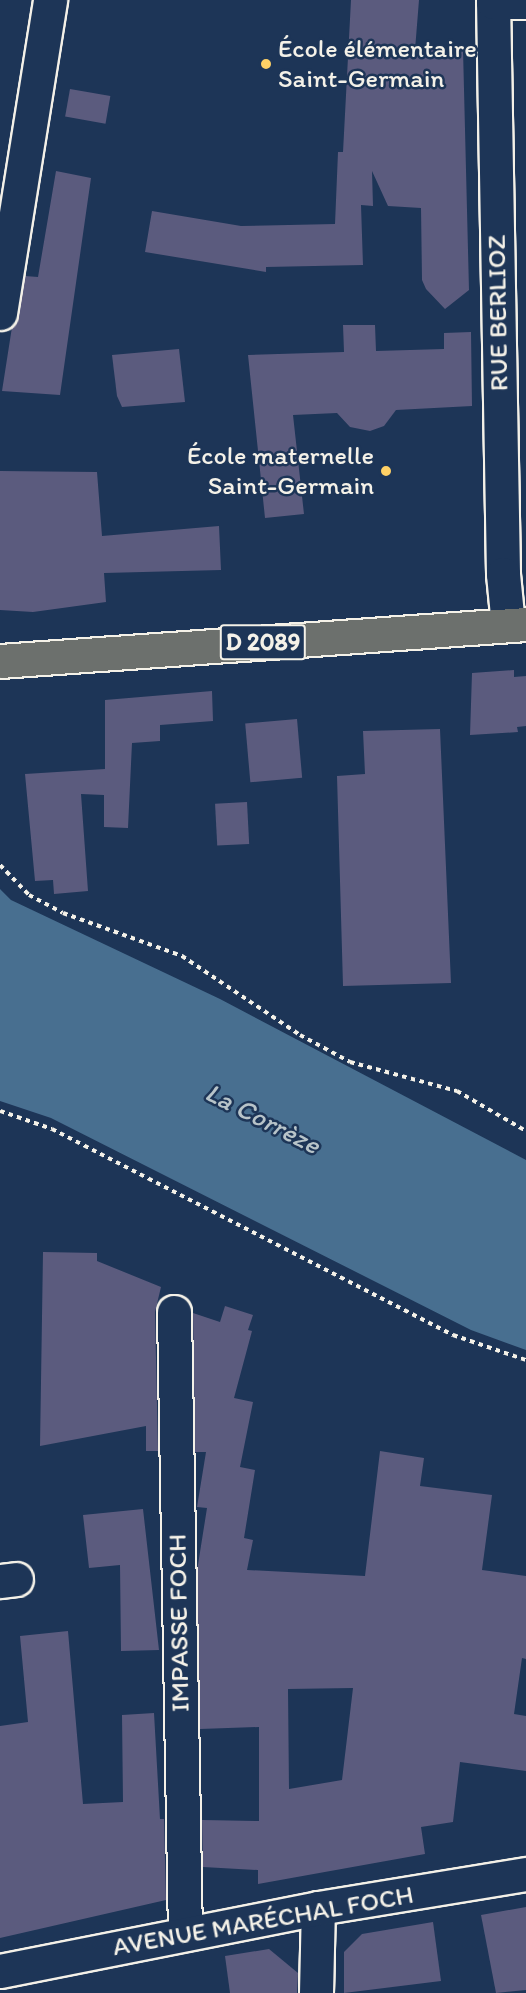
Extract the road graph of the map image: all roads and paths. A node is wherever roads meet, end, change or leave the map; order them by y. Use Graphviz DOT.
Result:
graph roads {
  1 [pos="50,0"];
  2 [pos="493,1"];
  3 [pos="526,2"];
  4 [pos="0,313"];
  5 [pos="517,625"];
  6 [pos="0,661"];
  7 [pos="0,865"];
  8 [pos="0,1111"];
  9 [pos="526,1131"];
  10 [pos="174,1312"];
  11 [pos="526,1360"];
  12 [pos="526,1874"];
  13 [pos="318,1908"];
  14 [pos="186,1934"];
  15 [pos="0,1971"];
  16 [pos="316,1993"];
  1 -- 4 [label="street"];
  2 -- 3 [label="street"];
  2 -- 5 [label="street, RUE BERLIOZ"];
  5 -- 6 [label="main road, D 2089"];
  7 -- 9 [label="path"];
  8 -- 11 [label="path"];
  10 -- 14 [label="street, IMPASSE FOCH"];
  12 -- 13 [label="street, AVENUE MARÉCHAL FOCH"];
  13 -- 14 [label="street, AVENUE MARÉCHAL FOCH"];
  13 -- 16 [label="street"];
  14 -- 15 [label="street, AVENUE MARÉCHAL FOCH"];
}
